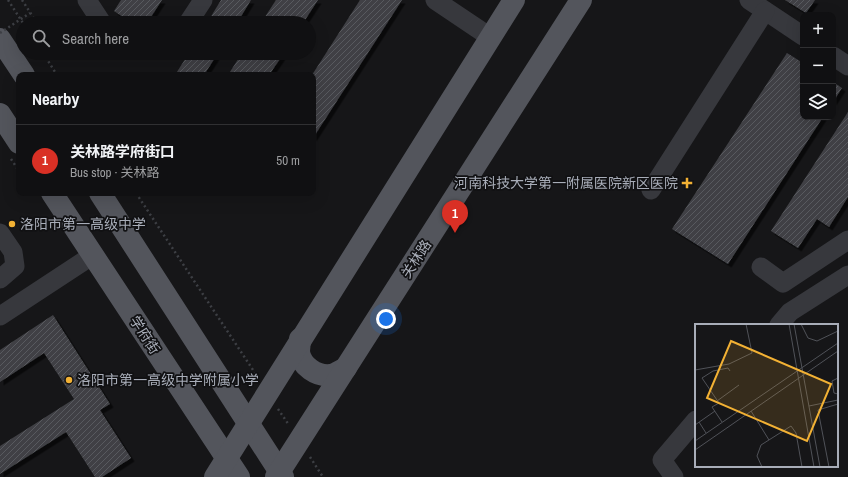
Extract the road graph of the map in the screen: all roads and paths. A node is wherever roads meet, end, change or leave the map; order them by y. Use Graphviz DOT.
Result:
graph roads {
  1 [pos="8,0"];
  2 [pos="22,0"];
  3 [pos="87,0"];
  4 [pos="203,0"];
  5 [pos="435,0"];
  6 [pos="514,0"];
  7 [pos="581,0"];
  8 [pos="748,0"];
  9 [pos="765,11"];
  10 [pos="30,13"];
  11 [pos="18,16"];
  12 [pos="26,16"];
  13 [pos="32,16"];
  14 [pos="97,16"];
  15 [pos="193,16"];
  16 [pos="16,22"];
  17 [pos="0,33"];
  18 [pos="800,34"];
  19 [pos="490,37"];
  20 [pos="0,39"];
  21 [pos="836,58"];
  22 [pos="48,60"];
  23 [pos="848,66"];
  24 [pos="22,72"];
  25 [pos="56,72"];
  26 [pos="0,114"];
  27 [pos="16,138"];
  28 [pos="651,190"];
  29 [pos="54,196"];
  30 [pos="102,196"];
  31 [pos="138,196"];
  32 [pos="0,232"];
  33 [pos="848,240"];
  34 [pos="93,255"];
  35 [pos="761,267"];
  36 [pos="848,275"];
  37 [pos="0,279"];
  38 [pos="0,316"];
  39 [pos="780,324"];
  40 [pos="300,340"];
  41 [pos="346,368"];
  42 [pos="267,392"];
  43 [pos="249,421"];
  44 [pos="695,421"];
  45 [pos="299,441"];
  46 [pos="227,459"];
  47 [pos="280,475"];
  48 [pos="216,477"];
  49 [pos="238,477"];
  50 [pos="323,477"];
  51 [pos="674,477"];
  1 -- 11 [label="path"];
  2 -- 10 [label="path"];
  3 -- 14 [label="lane"];
  4 -- 15 [label="lane"];
  5 -- 19 [label="lane"];
  6 -- 19 [label="main road"];
  7 -- 41 [label="main road, 关林路"];
  8 -- 9 [label="lane"];
  9 -- 18 [label="lane"];
  9 -- 28 [label="lane"];
  10 -- 12 [label="path, bridge"];
  10 -- 13 [label="path"];
  16 -- 17 [label="path, bridge"];
  19 -- 40 [label="main road"];
  20 -- 24 [label="main road"];
  21 -- 23 [label="lane"];
  22 -- 25 [label="path"];
  26 -- 27 [label="main road"];
  29 -- 34 [label="main road, 学府街"];
  30 -- 43 [label="main road"];
  31 -- 42 [label="path"];
  32 -- 37 [label="lane"];
  33 -- 35 [label="lane"];
  34 -- 38 [label="lane"];
  34 -- 46 [label="main road, 学府街"];
  36 -- 39 [label="lane"];
  40 -- 41 [label="main road"];
  40 -- 42 [label="main road"];
  41 -- 45 [label="main road, 关林路"];
  42 -- 43 [label="main road"];
  42 -- 45 [label="path"];
  43 -- 46 [label="main road"];
  43 -- 47 [label="main road"];
  44 -- 51 [label="lane"];
  45 -- 47 [label="main road, 关林路"];
  45 -- 50 [label="path"];
  46 -- 48 [label="main road"];
  46 -- 49 [label="main road, 学府街"];
}
